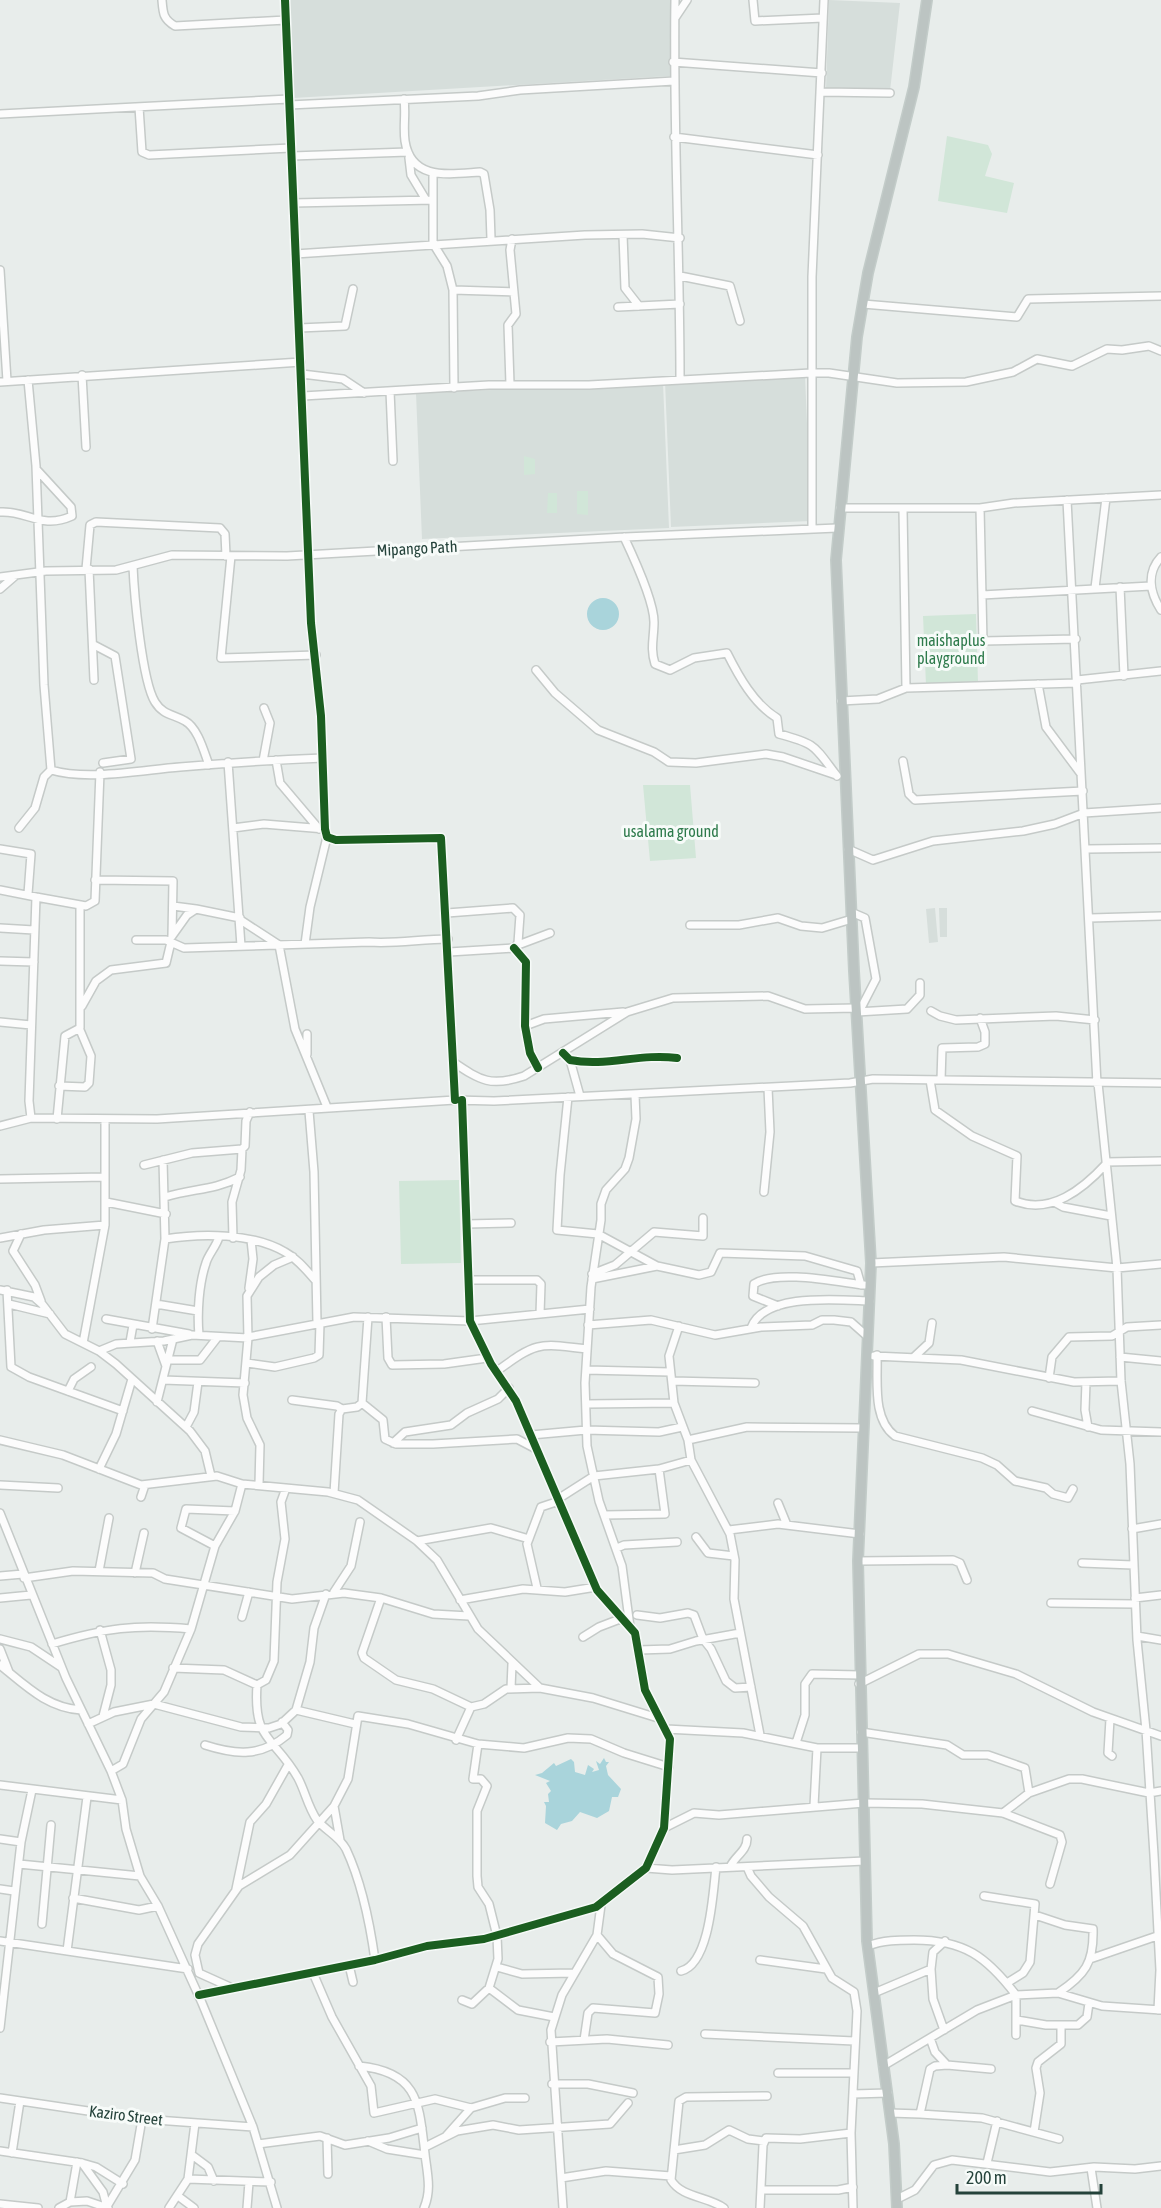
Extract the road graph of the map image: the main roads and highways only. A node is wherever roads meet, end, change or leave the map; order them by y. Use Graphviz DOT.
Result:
graph roads {
  1 [pos="927,0"];
  2 [pos="897,2204"];
  1 -- 2 [label="highway"];
}
